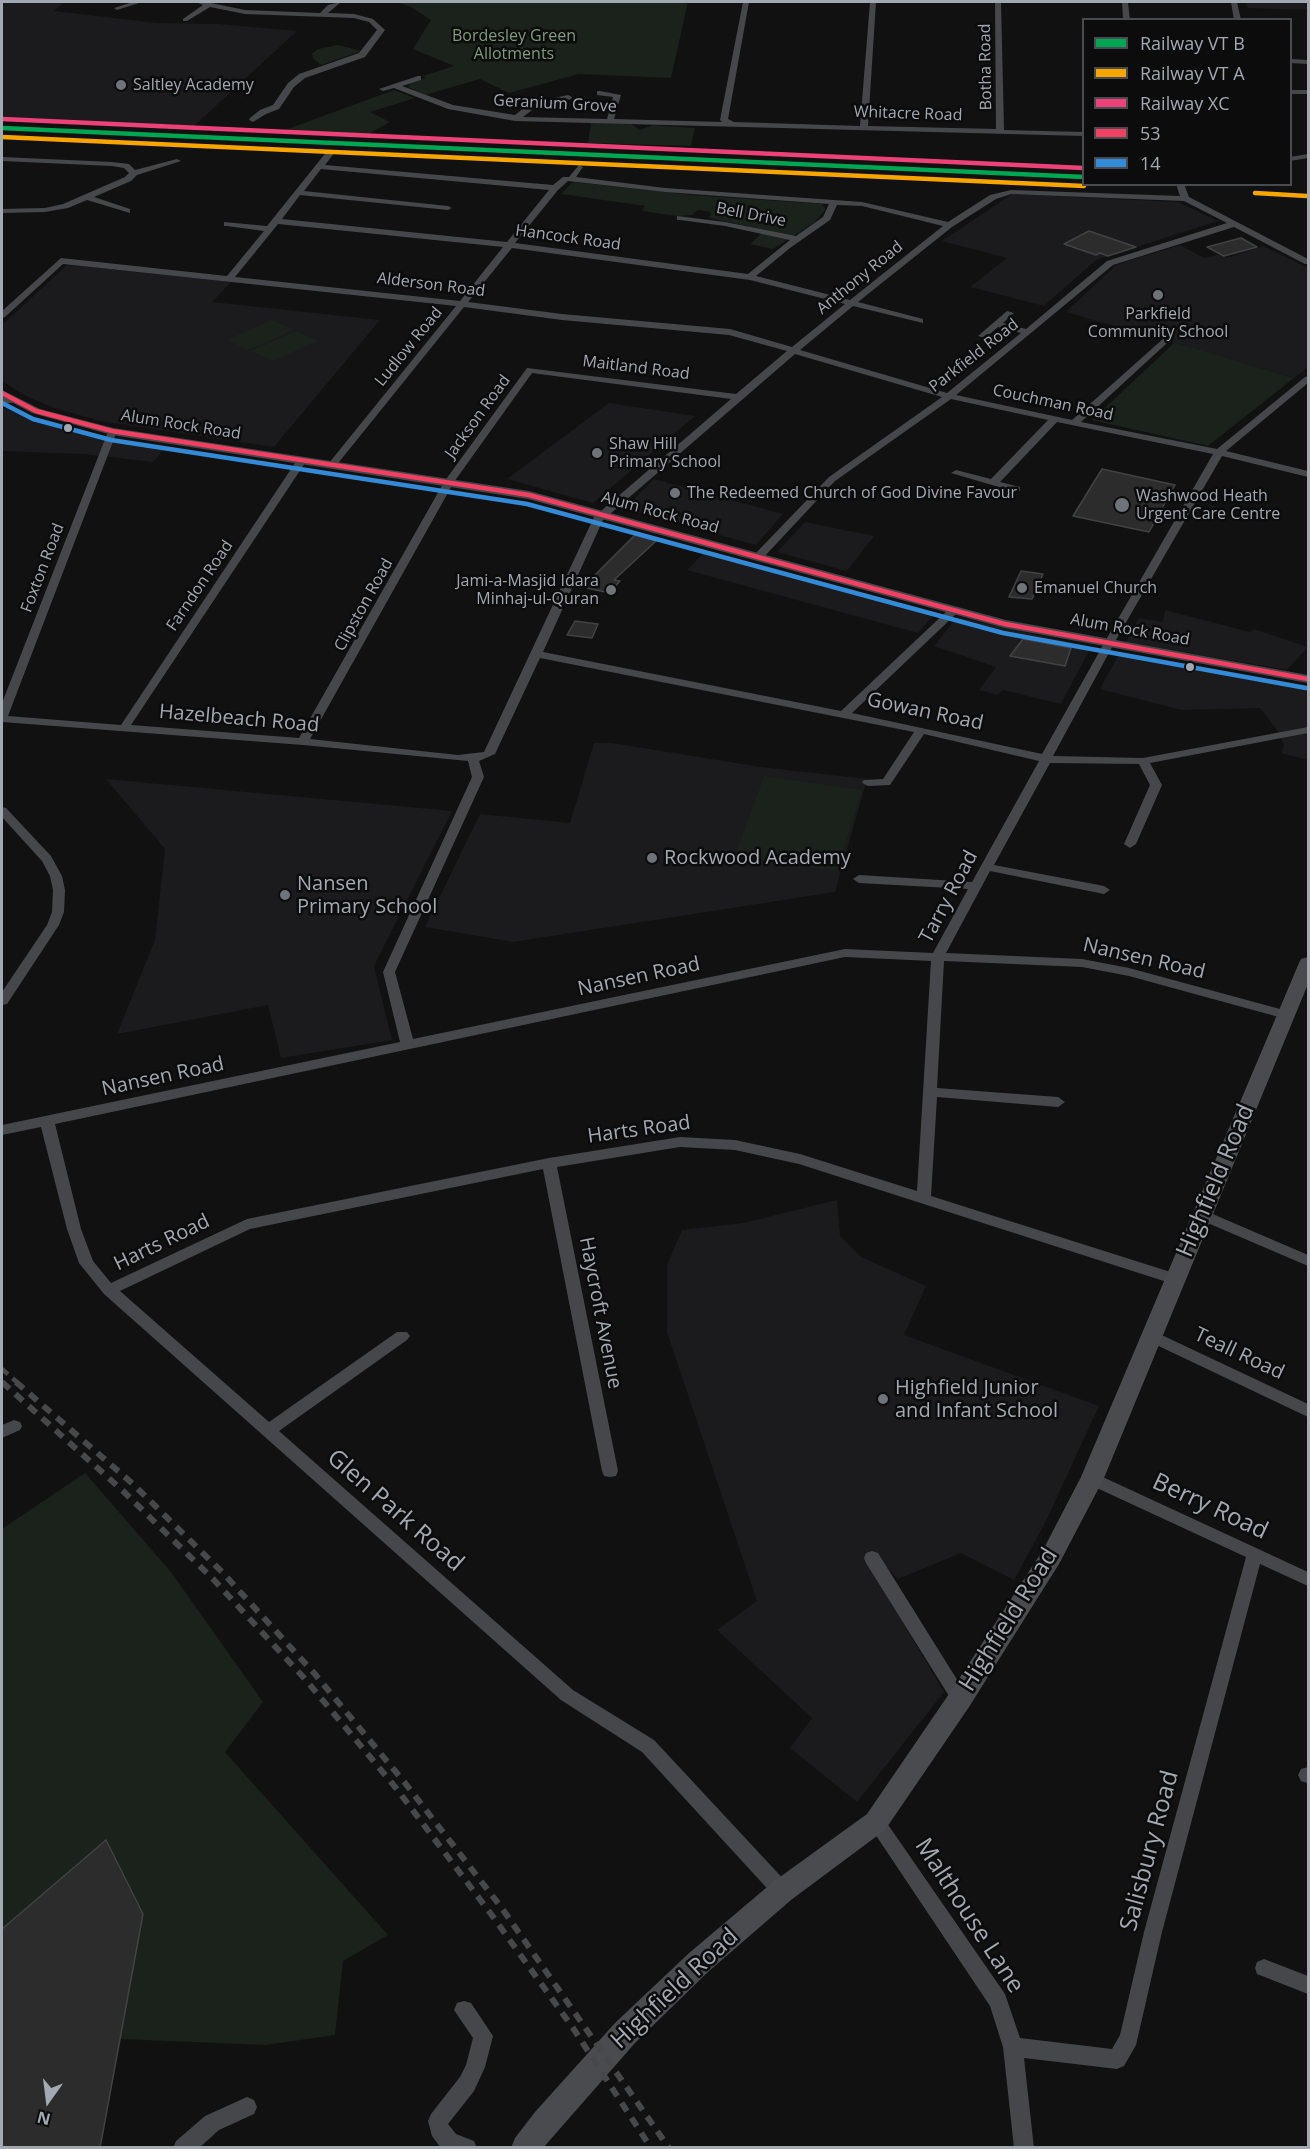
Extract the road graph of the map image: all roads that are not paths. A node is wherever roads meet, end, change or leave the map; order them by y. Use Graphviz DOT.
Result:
graph roads {
  1 [pos="138,2"];
  2 [pos="199,2"];
  3 [pos="246,2"];
  4 [pos="338,2"];
  5 [pos="746,2"];
  6 [pos="873,2"];
  7 [pos="998,2"];
  8 [pos="1125,2"];
  9 [pos="1234,2"];
  10 [pos="120,4"];
  11 [pos="208,5"];
  12 [pos="231,10"];
  13 [pos="323,14"];
  14 [pos="1127,18"];
  15 [pos="1238,18"];
  16 [pos="185,20"];
  17 [pos="1292,61"];
  18 [pos="1308,62"];
  19 [pos="418,78"];
  20 [pos="395,86"];
  21 [pos="383,89"];
  22 [pos="1292,92"];
  23 [pos="1308,92"];
  24 [pos="600,93"];
  25 [pos="568,97"];
  26 [pos="553,100"];
  27 [pos="565,105"];
  28 [pos="276,107"];
  29 [pos="290,109"];
  30 [pos="515,118"];
  31 [pos="253,120"];
  32 [pos="610,121"];
  33 [pos="731,124"];
  34 [pos="864,128"];
  35 [pos="1000,132"];
  36 [pos="1082,134"];
  37 [pos="331,152"];
  38 [pos="163,156"];
  39 [pos="1308,156"];
  40 [pos="2,159"];
  41 [pos="1292,159"];
  42 [pos="177,161"];
  43 [pos="320,167"];
  44 [pos="579,167"];
  45 [pos="132,171"];
  46 [pos="571,179"];
  47 [pos="1181,186"];
  48 [pos="555,188"];
  49 [pos="300,193"];
  50 [pos="1184,196"];
  51 [pos="87,197"];
  52 [pos="834,202"];
  53 [pos="448,208"];
  54 [pos="127,211"];
  55 [pos="2,212"];
  56 [pos="680,218"];
  57 [pos="277,221"];
  58 [pos="227,224"];
  59 [pos="1234,224"];
  60 [pos="949,225"];
  61 [pos="270,229"];
  62 [pos="797,239"];
  63 [pos="512,245"];
  64 [pos="1308,262"];
  65 [pos="750,277"];
  66 [pos="230,278"];
  67 [pos="852,303"];
  68 [pos="464,304"];
  69 [pos="912,308"];
  70 [pos="1010,313"];
  71 [pos="2,315"];
  72 [pos="902,316"];
  73 [pos="920,321"];
  74 [pos="996,324"];
  75 [pos="1028,332"];
  76 [pos="982,336"];
  77 [pos="1164,341"];
  78 [pos="795,349"];
  79 [pos="531,370"];
  80 [pos="1308,380"];
  81 [pos="2,393"];
  82 [pos="949,396"];
  83 [pos="738,397"];
  84 [pos="8,400"];
  85 [pos="1054,420"];
  86 [pos="1074,423"];
  87 [pos="112,431"];
  88 [pos="1219,452"];
  89 [pos="302,460"];
  90 [pos="332,465"];
  91 [pos="956,473"];
  92 [pos="1308,474"];
  93 [pos="449,482"];
  94 [pos="993,483"];
  95 [pos="1016,489"];
  96 [pos="602,514"];
  97 [pos="759,556"];
  98 [pos="953,611"];
  99 [pos="1110,644"];
  100 [pos="536,654"];
  101 [pos="1306,676"];
  102 [pos="844,714"];
  103 [pos="2,718"];
  104 [pos="123,728"];
  105 [pos="921,730"];
  106 [pos="1308,730"];
  107 [pos="303,742"];
  108 [pos="473,759"];
  109 [pos="1047,759"];
  110 [pos="1143,761"];
  111 [pos="868,782"];
  112 [pos="2,813"];
  113 [pos="1130,844"];
  114 [pos="987,867"];
  115 [pos="859,879"];
  116 [pos="976,886"];
  117 [pos="1104,890"];
  118 [pos="938,956"];
  119 [pos="1308,963"];
  120 [pos="2,1001"];
  121 [pos="1286,1015"];
  122 [pos="408,1047"];
  123 [pos="929,1092"];
  124 [pos="1058,1102"];
  125 [pos="47,1121"];
  126 [pos="2,1130"];
  127 [pos="549,1163"];
  128 [pos="924,1197"];
  129 [pos="1201,1214"];
  130 [pos="1308,1261"];
  131 [pos="1175,1278"];
  132 [pos="109,1290"];
  133 [pos="402,1336"];
  134 [pos="1151,1336"];
  135 [pos="1308,1411"];
  136 [pos="268,1431"];
  137 [pos="610,1471"];
  138 [pos="1092,1479"];
  139 [pos="1255,1554"];
  140 [pos="872,1558"];
  141 [pos="1308,1579"];
  142 [pos="960,1699"];
  143 [pos="876,1822"];
  144 [pos="782,1891"];
  145 [pos="1264,1968"];
  146 [pos="1308,1985"];
  147 [pos="464,2010"];
  148 [pos="1012,2047"];
  149 [pos="247,2107"];
  150 [pos="183,2148"];
  151 [pos="467,2148"];
  152 [pos="525,2148"];
  153 [pos="1024,2148"];
  1 -- 10 [label="street"];
  2 -- 11 [label="street"];
  3 -- 12 [label="street"];
  4 -- 13 [label="street"];
  5 -- 33 [label="street"];
  6 -- 34 [label="street"];
  7 -- 35 [label="street, Botha Road"];
  8 -- 14 [label="street"];
  9 -- 15 [label="street"];
  11 -- 12 [label="street"];
  11 -- 16 [label="street"];
  12 -- 13 [label="street"];
  13 -- 28 [label="street"];
  17 -- 18 [label="street"];
  19 -- 20 [label="street"];
  20 -- 21 [label="street"];
  20 -- 30 [label="street, Geranium Grove"];
  22 -- 23 [label="street"];
  24 -- 32 [label="street"];
  25 -- 26 [label="street"];
  26 -- 27 [label="street"];
  26 -- 30 [label="street"];
  28 -- 29 [label="street"];
  28 -- 31 [label="street"];
  30 -- 32 [label="street, Geranium Grove"];
  32 -- 33 [label="street, Geranium Grove"];
  33 -- 34 [label="street, Whitacre Road"];
  34 -- 35 [label="street, Whitacre Road"];
  35 -- 36 [label="street, Whitacre Road"];
  37 -- 43 [label="street"];
  38 -- 45 [label="street"];
  39 -- 41 [label="street"];
  40 -- 45 [label="street"];
  42 -- 45 [label="street"];
  43 -- 48 [label="street"];
  43 -- 49 [label="street"];
  44 -- 46 [label="street, Ludlow Road"];
  45 -- 51 [label="street"];
  46 -- 48 [label="street, Ludlow Road"];
  46 -- 52 [label="street"];
  47 -- 50 [label="street"];
  48 -- 63 [label="street, Ludlow Road"];
  49 -- 53 [label="street"];
  49 -- 57 [label="street"];
  50 -- 59 [label="street"];
  50 -- 60 [label="street, Anthony Road"];
  51 -- 54 [label="street"];
  51 -- 55 [label="street"];
  52 -- 60 [label="street"];
  52 -- 62 [label="street"];
  56 -- 62 [label="street, Bell Drive"];
  57 -- 61 [label="street"];
  57 -- 63 [label="street, Hancock Road"];
  58 -- 61 [label="street"];
  59 -- 64 [label="street"];
  59 -- 75 [label="street, Parkfield Road"];
  60 -- 67 [label="street, Anthony Road"];
  61 -- 66 [label="street"];
  62 -- 65 [label="street"];
  63 -- 65 [label="street, Hancock Road"];
  63 -- 68 [label="street, Ludlow Road"];
  65 -- 67 [label="street, Hancock Road"];
  66 -- 68 [label="street, Alderson Road"];
  66 -- 71 [label="street, Alderson Road"];
  67 -- 72 [label="street, Hancock Road"];
  67 -- 78 [label="street, Anthony Road"];
  68 -- 78 [label="street, Alderson Road"];
  68 -- 90 [label="street, Ludlow Road"];
  69 -- 72 [label="street"];
  70 -- 74 [label="street"];
  72 -- 73 [label="street, Hancock Road"];
  74 -- 75 [label="street"];
  74 -- 76 [label="street"];
  75 -- 82 [label="street, Parkfield Road"];
  77 -- 86 [label="street"];
  78 -- 82 [label="street, Couchman Road"];
  78 -- 83 [label="street, Anthony Road"];
  79 -- 83 [label="street, Maitland Road"];
  79 -- 93 [label="street, Jackson Road"];
  80 -- 88 [label="street"];
  81 -- 84 [label="street, Alum Rock Road"];
  82 -- 85 [label="street, Couchman Road"];
  82 -- 97 [label="street, Parkfield Road"];
  83 -- 96 [label="street, Anthony Road"];
  84 -- 87 [label="street, Alum Rock Road"];
  85 -- 86 [label="street, Couchman Road"];
  85 -- 94 [label="street"];
  86 -- 88 [label="street, Couchman Road"];
  87 -- 89 [label="street, Alum Rock Road"];
  87 -- 103 [label="street, Foxton Road"];
  88 -- 92 [label="street, Couchman Road"];
  88 -- 99 [label="street, Tarry Road"];
  89 -- 90 [label="street, Alum Rock Road"];
  89 -- 104 [label="street, Farndon Road"];
  90 -- 93 [label="street, Alum Rock Road"];
  91 -- 94 [label="street"];
  93 -- 96 [label="street, Alum Rock Road"];
  93 -- 107 [label="street, Clipston Road"];
  94 -- 95 [label="street"];
  96 -- 97 [label="street, Alum Rock Road"];
  96 -- 100 [label="street"];
  97 -- 98 [label="street, Alum Rock Road"];
  98 -- 99 [label="street, Alum Rock Road"];
  98 -- 102 [label="street"];
  99 -- 101 [label="street, Alum Rock Road"];
  99 -- 109 [label="street, Tarry Road"];
  100 -- 102 [label="street, Gowan Road"];
  100 -- 108 [label="street"];
  102 -- 105 [label="street, Gowan Road"];
  103 -- 104 [label="street, Hazelbeach Road"];
  104 -- 107 [label="street, Hazelbeach Road"];
  105 -- 109 [label="street, Gowan Road"];
  105 -- 111 [label="street"];
  106 -- 110 [label="street, Gowan Road"];
  107 -- 108 [label="street, Hazelbeach Road"];
  108 -- 122 [label="street"];
  109 -- 110 [label="street, Gowan Road"];
  109 -- 114 [label="street, Tarry Road"];
  110 -- 113 [label="street"];
  112 -- 120 [label="street"];
  114 -- 116 [label="street, Tarry Road"];
  114 -- 117 [label="street"];
  115 -- 116 [label="street"];
  116 -- 118 [label="street, Tarry Road"];
  118 -- 121 [label="street, Nansen Road"];
  118 -- 122 [label="street, Nansen Road"];
  118 -- 123 [label="street, Tarry Road"];
  119 -- 121 [label="main road, Highfield Road"];
  121 -- 129 [label="main road, Highfield Road"];
  122 -- 125 [label="street, Nansen Road"];
  123 -- 124 [label="street"];
  123 -- 128 [label="street, Tarry Road"];
  125 -- 126 [label="street, Nansen Road"];
  125 -- 132 [label="street, Glen Park Road"];
  127 -- 128 [label="street, Harts Road"];
  127 -- 132 [label="street, Harts Road"];
  127 -- 137 [label="street, Haycroft Avenue"];
  128 -- 131 [label="street, Harts Road"];
  129 -- 130 [label="street"];
  129 -- 131 [label="main road, Highfield Road"];
  131 -- 134 [label="main road, Highfield Road"];
  132 -- 136 [label="street, Glen Park Road"];
  133 -- 136 [label="street"];
  134 -- 135 [label="street, Teall Road"];
  134 -- 138 [label="main road, Highfield Road"];
  136 -- 144 [label="street, Glen Park Road"];
  138 -- 139 [label="street, Berry Road"];
  138 -- 142 [label="main road, Highfield Road"];
  139 -- 141 [label="street, Berry Road"];
  139 -- 148 [label="street, Salisbury Road"];
  140 -- 142 [label="street"];
  142 -- 143 [label="main road, Highfield Road"];
  143 -- 144 [label="main road, Highfield Road"];
  143 -- 148 [label="street, Malthouse Lane"];
  144 -- 152 [label="main road, Highfield Road"];
  145 -- 146 [label="street"];
  147 -- 151 [label="street"];
  148 -- 153 [label="street, Malthouse Lane"];
  149 -- 150 [label="street"];
}
